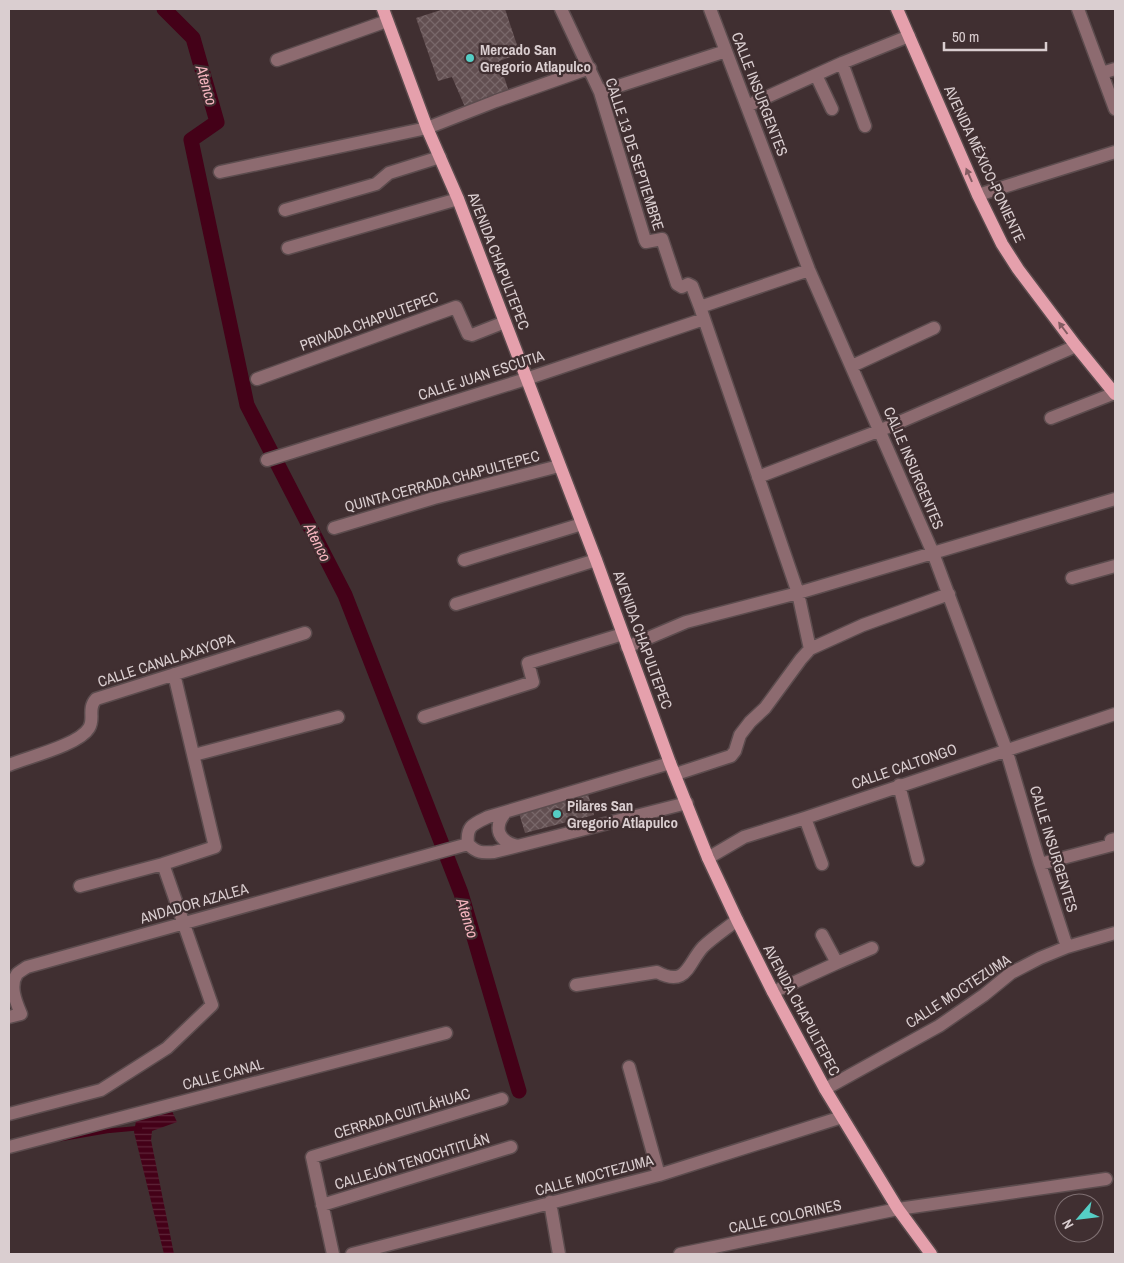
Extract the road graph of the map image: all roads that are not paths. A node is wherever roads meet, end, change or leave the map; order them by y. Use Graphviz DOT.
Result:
graph roads {
  1 [pos="561,9"];
  2 [pos="710,9"];
  3 [pos="897,9"];
  4 [pos="1078,9"];
  5 [pos="385,15"];
  6 [pos="909,36"];
  7 [pos="726,51"];
  8 [pos="277,60"];
  9 [pos="842,63"];
  10 [pos="590,68"];
  11 [pos="1115,68"];
  12 [pos="1102,73"];
  13 [pos="816,75"];
  14 [pos="600,92"];
  15 [pos="747,106"];
  16 [pos="1115,108"];
  17 [pos="832,109"];
  18 [pos="866,126"];
  19 [pos="427,128"];
  20 [pos="1115,152"];
  21 [pos="440,157"];
  22 [pos="220,172"];
  23 [pos="978,195"];
  24 [pos="458,199"];
  25 [pos="285,210"];
  26 [pos="288,248"];
  27 [pos="809,270"];
  28 [pos="702,313"];
  29 [pos="505,322"];
  30 [pos="934,328"];
  31 [pos="1076,346"];
  32 [pos="852,366"];
  33 [pos="257,379"];
  34 [pos="526,379"];
  35 [pos="1115,393"];
  36 [pos="1051,418"];
  37 [pos="881,430"];
  38 [pos="267,460"];
  39 [pos="559,466"];
  40 [pos="758,477"];
  41 [pos="1115,499"];
  42 [pos="582,524"];
  43 [pos="334,528"];
  44 [pos="933,553"];
  45 [pos="464,560"];
  46 [pos="596,560"];
  47 [pos="1115,566"];
  48 [pos="1072,578"];
  49 [pos="798,593"];
  50 [pos="949,594"];
  51 [pos="456,604"];
  52 [pos="305,633"];
  53 [pos="625,640"];
  54 [pos="810,649"];
  55 [pos="174,674"];
  56 [pos="1115,714"];
  57 [pos="338,717"];
  58 [pos="424,717"];
  59 [pos="1006,749"];
  60 [pos="194,755"];
  61 [pos="9,765"];
  62 [pos="673,769"];
  63 [pos="898,785"];
  64 [pos="687,803"];
  65 [pos="506,812"];
  66 [pos="804,818"];
  67 [pos="1115,839"];
  68 [pos="468,844"];
  69 [pos="518,846"];
  70 [pos="708,858"];
  71 [pos="918,860"];
  72 [pos="163,864"];
  73 [pos="822,864"];
  74 [pos="1040,864"];
  75 [pos="80,886"];
  76 [pos="737,920"];
  77 [pos="184,922"];
  78 [pos="1115,933"];
  79 [pos="822,935"];
  80 [pos="1067,947"];
  81 [pos="872,948"];
  82 [pos="837,963"];
  83 [pos="576,984"];
  84 [pos="773,992"];
  85 [pos="9,1017"];
  86 [pos="446,1033"];
  87 [pos="628,1067"];
  88 [pos="825,1089"];
  89 [pos="502,1099"];
  90 [pos="9,1114"];
  91 [pos="842,1117"];
  92 [pos="9,1147"];
  93 [pos="511,1147"];
  94 [pos="659,1175"];
  95 [pos="1106,1179"];
  96 [pos="550,1202"];
  97 [pos="322,1205"];
  98 [pos="898,1209"];
  99 [pos="332,1254"];
  100 [pos="352,1254"];
  101 [pos="559,1254"];
  102 [pos="680,1254"];
  103 [pos="931,1254"];
  1 -- 10 [label="street, CALLE 13 DE SEPTIEMBRE"];
  2 -- 7 [label="street, CALLE INSURGENTES"];
  3 -- 6 [label="main road, AVENIDA MÉXICO-PONIENTE"];
  4 -- 12 [label="street"];
  5 -- 8 [label="street"];
  5 -- 19 [label="main road, AVENIDA CHAPULTEPEC"];
  6 -- 9 [label="street"];
  23 -- 6 [label="main road, AVENIDA MÉXICO-PONIENTE, one-way"];
  7 -- 14 [label="street"];
  7 -- 15 [label="street, CALLE INSURGENTES"];
  9 -- 13 [label="street"];
  9 -- 18 [label="street"];
  10 -- 14 [label="street, CALLE 13 DE SEPTIEMBRE"];
  10 -- 19 [label="street"];
  11 -- 12 [label="street"];
  12 -- 16 [label="street"];
  13 -- 15 [label="street"];
  13 -- 17 [label="street"];
  14 -- 28 [label="street, CALLE 13 DE SEPTIEMBRE"];
  15 -- 27 [label="street, CALLE INSURGENTES"];
  19 -- 21 [label="main road, AVENIDA CHAPULTEPEC"];
  19 -- 22 [label="street"];
  20 -- 23 [label="street"];
  21 -- 24 [label="main road, AVENIDA CHAPULTEPEC"];
  21 -- 25 [label="street"];
  31 -- 23 [label="main road, AVENIDA MÉXICO-PONIENTE, one-way"];
  24 -- 26 [label="street"];
  24 -- 29 [label="main road, AVENIDA CHAPULTEPEC"];
  27 -- 28 [label="street"];
  27 -- 32 [label="street, CALLE INSURGENTES"];
  28 -- 34 [label="street, CALLE JUAN ESCUTIA"];
  28 -- 40 [label="street, CALLE 13 DE SEPTIEMBRE"];
  29 -- 33 [label="street, PRIVADA CHAPULTEPEC"];
  29 -- 34 [label="main road, AVENIDA CHAPULTEPEC"];
  30 -- 32 [label="street"];
  31 -- 35 [label="main road, AVENIDA MÉXICO-PONIENTE"];
  31 -- 37 [label="street"];
  32 -- 37 [label="street, CALLE INSURGENTES"];
  34 -- 38 [label="street, CALLE JUAN ESCUTIA"];
  34 -- 39 [label="main road, AVENIDA CHAPULTEPEC"];
  35 -- 36 [label="street"];
  37 -- 40 [label="street"];
  37 -- 44 [label="street, CALLE INSURGENTES"];
  39 -- 42 [label="main road, AVENIDA CHAPULTEPEC"];
  39 -- 43 [label="street, QUINTA CERRADA CHAPULTEPEC"];
  40 -- 49 [label="street, CALLE 13 DE SEPTIEMBRE"];
  41 -- 44 [label="street"];
  42 -- 45 [label="street"];
  42 -- 46 [label="main road, AVENIDA CHAPULTEPEC"];
  44 -- 49 [label="street"];
  44 -- 50 [label="street, CALLE INSURGENTES"];
  46 -- 51 [label="street"];
  46 -- 53 [label="main road, AVENIDA CHAPULTEPEC"];
  47 -- 48 [label="street"];
  49 -- 53 [label="street"];
  49 -- 54 [label="street, CALLE 13 DE SEPTIEMBRE"];
  50 -- 54 [label="street"];
  50 -- 59 [label="street, CALLE INSURGENTES"];
  52 -- 55 [label="street, CALLE CANAL AXAYOPA"];
  53 -- 58 [label="street"];
  53 -- 62 [label="main road, AVENIDA CHAPULTEPEC"];
  54 -- 62 [label="street"];
  55 -- 60 [label="street"];
  55 -- 61 [label="street, CALLE CANAL AXAYOPA"];
  56 -- 59 [label="street, CALLE CALTONGO"];
  57 -- 60 [label="street"];
  59 -- 63 [label="street, CALLE CALTONGO"];
  59 -- 74 [label="street, CALLE INSURGENTES"];
  60 -- 72 [label="street"];
  62 -- 64 [label="main road, AVENIDA CHAPULTEPEC"];
  62 -- 65 [label="street"];
  63 -- 66 [label="street, CALLE CALTONGO"];
  63 -- 71 [label="street"];
  64 -- 69 [label="street"];
  64 -- 70 [label="main road, AVENIDA CHAPULTEPEC"];
  65 -- 68 [label="street"];
  65 -- 69 [label="street"];
  66 -- 70 [label="street, CALLE CALTONGO"];
  66 -- 73 [label="street"];
  67 -- 74 [label="street"];
  68 -- 69 [label="street"];
  68 -- 77 [label="street, ANDADOR AZALEA"];
  70 -- 76 [label="main road, AVENIDA CHAPULTEPEC"];
  72 -- 75 [label="street"];
  72 -- 77 [label="street"];
  74 -- 80 [label="street, CALLE INSURGENTES"];
  76 -- 83 [label="street"];
  76 -- 84 [label="main road, AVENIDA CHAPULTEPEC"];
  77 -- 85 [label="street, ANDADOR AZALEA"];
  77 -- 90 [label="street"];
  78 -- 80 [label="street, CALLE MOCTEZUMA"];
  79 -- 82 [label="street"];
  80 -- 88 [label="street, CALLE MOCTEZUMA"];
  81 -- 82 [label="street"];
  82 -- 84 [label="street"];
  84 -- 88 [label="main road, AVENIDA CHAPULTEPEC"];
  86 -- 92 [label="street, CALLE CANAL"];
  87 -- 94 [label="street"];
  88 -- 91 [label="main road, AVENIDA CHAPULTEPEC"];
  89 -- 97 [label="street, CERRADA CUITLÁHUAC"];
  91 -- 94 [label="street, CALLE MOCTEZUMA"];
  91 -- 98 [label="main road, AVENIDA CHAPULTEPEC"];
  93 -- 97 [label="street, CALLEJÓN TENOCHTITLÁN"];
  94 -- 96 [label="street, CALLE MOCTEZUMA"];
  95 -- 98 [label="street, CALLE COLORINES"];
  96 -- 100 [label="street, CALLE MOCTEZUMA"];
  96 -- 101 [label="street"];
  97 -- 99 [label="street"];
  98 -- 102 [label="street, CALLE COLORINES"];
  98 -- 103 [label="main road, AVENIDA CHAPULTEPEC"];
}
